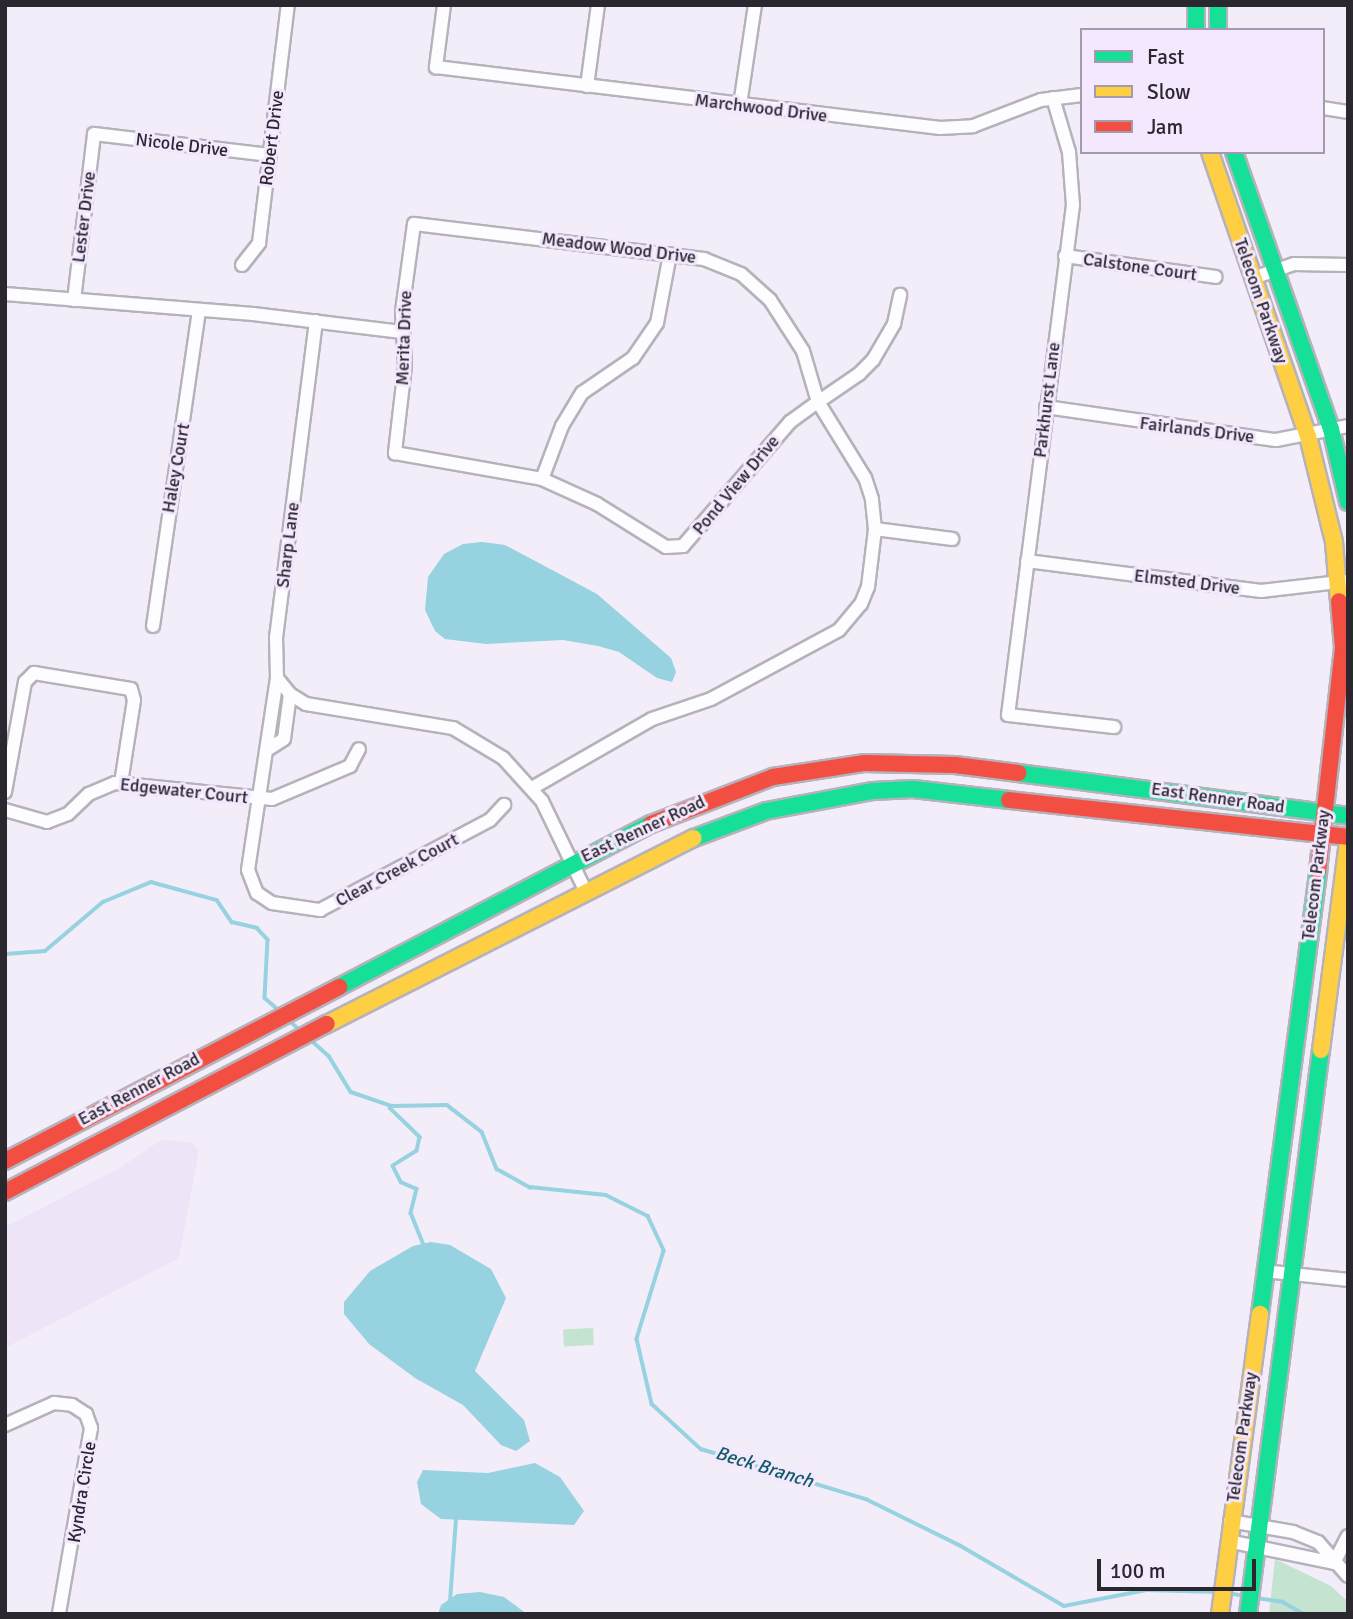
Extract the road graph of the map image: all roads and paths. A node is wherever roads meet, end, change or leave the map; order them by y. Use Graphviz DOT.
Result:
graph roads {
  1 [pos="288,5"];
  2 [pos="444,5"];
  3 [pos="598,5"];
  4 [pos="755,5"];
  5 [pos="1196,5"];
  6 [pos="1219,5"];
  7 [pos="1196,28"];
  8 [pos="1218,28"];
  9 [pos="587,86"];
  10 [pos="1080,95"];
  11 [pos="1053,98"];
  12 [pos="740,105"];
  13 [pos="1325,108"];
  14 [pos="1348,111"];
  15 [pos="94,134"];
  16 [pos="1211,154"];
  17 [pos="1235,154"];
  18 [pos="270,155"];
  19 [pos="414,224"];
  20 [pos="670,254"];
  21 [pos="1065,256"];
  22 [pos="242,265"];
  23 [pos="1348,265"];
  24 [pos="1275,271"];
  25 [pos="1216,277"];
  26 [pos="1253,278"];
  27 [pos="5,294"];
  28 [pos="900,295"];
  29 [pos="74,300"];
  30 [pos="199,310"];
  31 [pos="316,321"];
  32 [pos="402,332"];
  33 [pos="818,402"];
  34 [pos="1046,407"];
  35 [pos="1348,426"];
  36 [pos="1331,429"];
  37 [pos="1308,436"];
  38 [pos="542,479"];
  39 [pos="1348,502"];
  40 [pos="875,529"];
  41 [pos="952,539"];
  42 [pos="1027,561"];
  43 [pos="1343,582"];
  44 [pos="153,626"];
  45 [pos="277,678"];
  46 [pos="290,694"];
  47 [pos="1114,727"];
  48 [pos="359,749"];
  49 [pos="267,750"];
  50 [pos="121,783"];
  51 [pos="532,788"];
  52 [pos="5,792"];
  53 [pos="257,799"];
  54 [pos="504,805"];
  55 [pos="5,810"];
  56 [pos="1323,813"];
  57 [pos="1348,816"];
  58 [pos="1321,833"];
  59 [pos="1348,839"];
  60 [pos="573,862"];
  61 [pos="250,881"];
  62 [pos="586,890"];
  63 [pos="204,1054"];
  64 [pos="216,1080"];
  65 [pos="5,1161"];
  66 [pos="5,1192"];
  67 [pos="1264,1271"];
  68 [pos="1293,1274"];
  69 [pos="1348,1280"];
  70 [pos="5,1425"];
  71 [pos="1230,1521"];
  72 [pos="1260,1526"];
  73 [pos="1348,1536"];
  74 [pos="1308,1538"];
  75 [pos="1228,1541"];
  76 [pos="1256,1554"];
  77 [pos="1301,1557"];
  78 [pos="1334,1563"];
  79 [pos="1348,1576"];
  80 [pos="60,1614"];
  81 [pos="1220,1614"];
  82 [pos="1248,1614"];
  1 -- 18 [label="street, Robert Drive"];
  2 -- 9 [label="street, Marchwood Drive"];
  3 -- 9 [label="street"];
  4 -- 12 [label="street"];
  5 -- 7 [label="main road"];
  6 -- 8 [label="main road"];
  9 -- 12 [label="street, Marchwood Drive"];
  10 -- 11 [label="street, Marchwood Drive"];
  11 -- 12 [label="street, Marchwood Drive"];
  11 -- 21 [label="street, Parkhurst Lane"];
  13 -- 14 [label="street"];
  15 -- 18 [label="street, Nicole Drive"];
  15 -- 29 [label="street, Lester Drive"];
  16 -- 26 [label="main road, Telecom Parkway"];
  17 -- 24 [label="main road, Telecom Parkway"];
  18 -- 22 [label="street, Robert Drive"];
  19 -- 20 [label="street, Meadow Wood Drive"];
  19 -- 32 [label="street, Merita Drive"];
  20 -- 33 [label="street, Meadow Wood Drive"];
  20 -- 38 [label="street"];
  21 -- 25 [label="street, Calstone Court"];
  21 -- 34 [label="street, Parkhurst Lane"];
  23 -- 24 [label="street"];
  24 -- 26 [label="street"];
  24 -- 36 [label="main road, Telecom Parkway"];
  26 -- 37 [label="main road, Telecom Parkway"];
  27 -- 29 [label="street"];
  28 -- 33 [label="street, Pond View Drive"];
  29 -- 30 [label="street"];
  30 -- 31 [label="street"];
  30 -- 44 [label="street, Haley Court"];
  31 -- 32 [label="street"];
  31 -- 45 [label="street, Sharp Lane"];
  32 -- 38 [label="street, Merita Drive"];
  33 -- 38 [label="street, Pond View Drive"];
  33 -- 40 [label="street, Meadow Wood Drive"];
  34 -- 37 [label="street, Fairlands Drive"];
  34 -- 42 [label="street, Parkhurst Lane"];
  35 -- 36 [label="street, Fairlands Drive"];
  36 -- 37 [label="street, Fairlands Drive"];
  36 -- 39 [label="main road, Telecom Parkway"];
  37 -- 43 [label="main road, Telecom Parkway"];
  40 -- 41 [label="street"];
  40 -- 51 [label="street, Meadow Wood Drive"];
  42 -- 43 [label="street, Elmsted Drive"];
  42 -- 47 [label="street, Parkhurst Lane"];
  43 -- 56 [label="main road, Telecom Parkway"];
  45 -- 46 [label="street"];
  45 -- 49 [label="street, Sharp Lane"];
  46 -- 49 [label="street"];
  46 -- 51 [label="street"];
  48 -- 53 [label="street, Edgewater Court"];
  49 -- 53 [label="street, Sharp Lane"];
  50 -- 52 [label="street"];
  50 -- 53 [label="street, Edgewater Court"];
  50 -- 55 [label="street, Edgewater Court"];
  51 -- 60 [label="street"];
  53 -- 61 [label="street, Sharp Lane"];
  54 -- 61 [label="street, Clear Creek Court"];
  56 -- 57 [label="main road, East Renner Road"];
  56 -- 58 [label="main road, Telecom Parkway"];
  56 -- 60 [label="main road, East Renner Road"];
  58 -- 59 [label="main road, East Renner Road"];
  58 -- 62 [label="main road, East Renner Road"];
  58 -- 67 [label="main road, Telecom Parkway"];
  59 -- 68 [label="main road, Telecom Parkway"];
  60 -- 62 [label="street"];
  60 -- 63 [label="main road, East Renner Road"];
  62 -- 64 [label="main road, East Renner Road"];
  63 -- 64 [label="main road"];
  63 -- 65 [label="main road, East Renner Road"];
  64 -- 66 [label="main road, East Renner Road"];
  67 -- 68 [label="street"];
  67 -- 71 [label="main road, Telecom Parkway"];
  68 -- 69 [label="street"];
  68 -- 72 [label="main road, Telecom Parkway"];
  70 -- 80 [label="street, Kyndra Circle"];
  71 -- 72 [label="street"];
  71 -- 75 [label="main road, Telecom Parkway"];
  72 -- 74 [label="street"];
  72 -- 76 [label="main road, Telecom Parkway"];
  73 -- 78 [label="street"];
  74 -- 77 [label="street"];
  74 -- 78 [label="street"];
  75 -- 76 [label="street"];
  75 -- 81 [label="main road, Telecom Parkway"];
  76 -- 77 [label="street"];
  76 -- 82 [label="main road, Telecom Parkway"];
  77 -- 78 [label="street"];
  78 -- 79 [label="street"];
}
